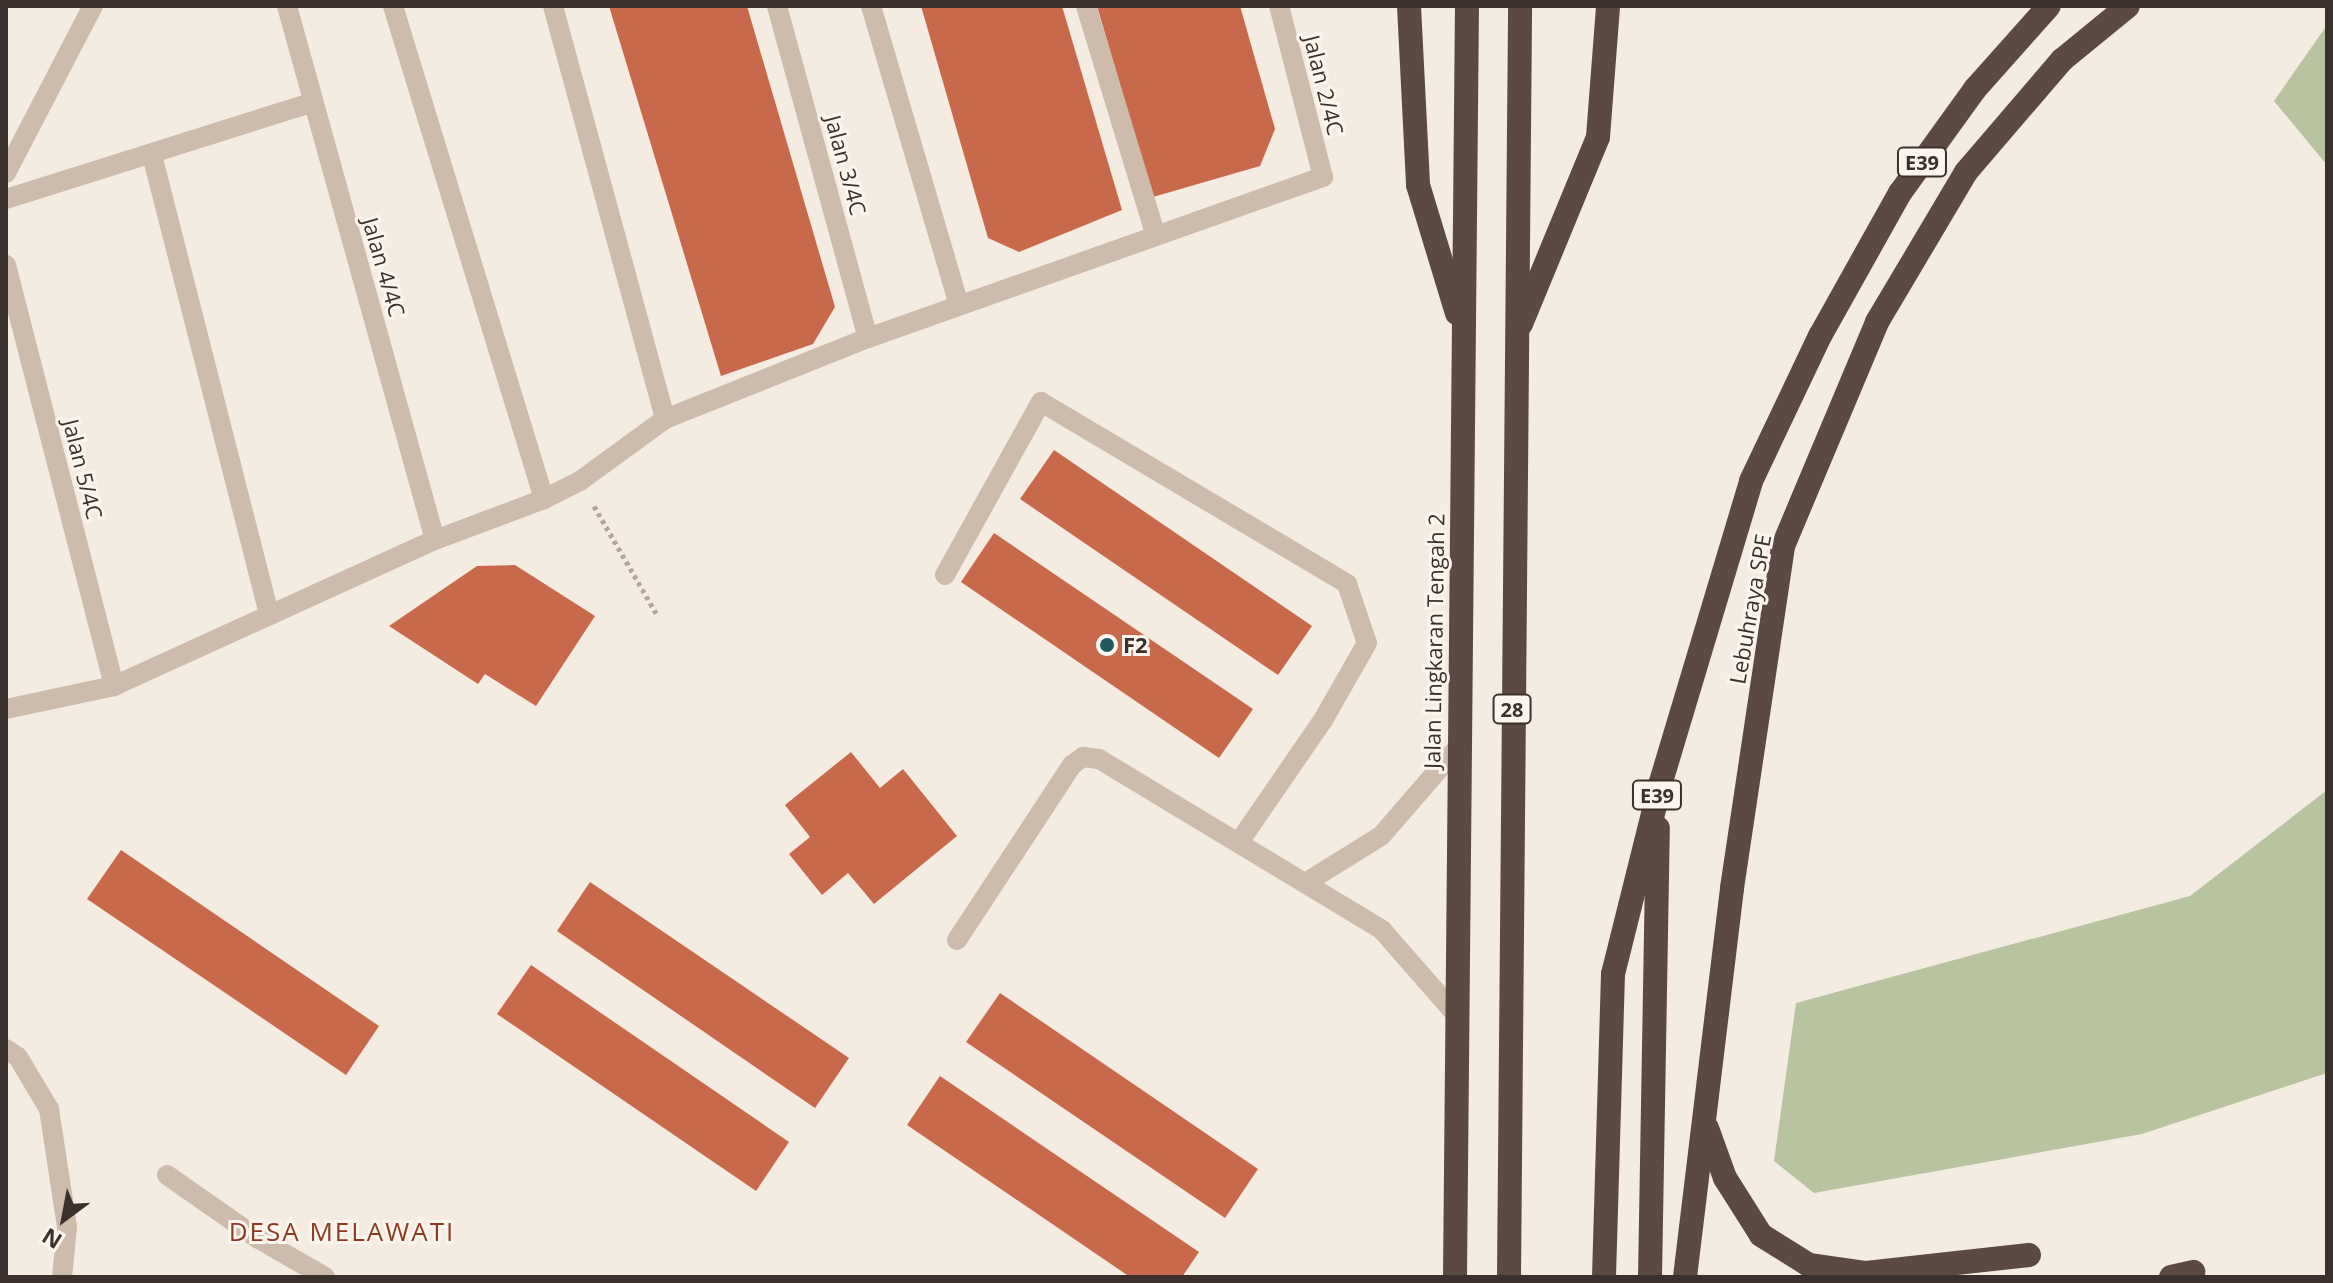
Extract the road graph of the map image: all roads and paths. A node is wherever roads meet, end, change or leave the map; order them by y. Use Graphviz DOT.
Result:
graph roads {
  1 [pos="93,6"];
  2 [pos="287,6"];
  3 [pos="393,6"];
  4 [pos="553,6"];
  5 [pos="777,6"];
  6 [pos="871,6"];
  7 [pos="1086,6"];
  8 [pos="1279,6"];
  9 [pos="1409,6"];
  10 [pos="1467,6"];
  11 [pos="1520,6"];
  12 [pos="1608,6"];
  13 [pos="2049,6"];
  14 [pos="2128,6"];
  15 [pos="313,102"];
  16 [pos="152,155"];
  17 [pos="6,173"];
  18 [pos="6,199"];
  19 [pos="1156,236"];
  20 [pos="6,265"];
  21 [pos="959,305"];
  22 [pos="1464,334"];
  23 [pos="1517,335"];
  24 [pos="868,338"];
  25 [pos="665,419"];
  26 [pos="580,481"];
  27 [pos="544,499"];
  28 [pos="435,540"];
  29 [pos="945,575"];
  30 [pos="656,613"];
  31 [pos="269,615"];
  32 [pos="114,686"];
  33 [pos="6,709"];
  34 [pos="1459,746"];
  35 [pos="1660,785"];
  36 [pos="1239,842"];
  37 [pos="1307,882"];
  38 [pos="957,940"];
  39 [pos="1453,1011"];
  40 [pos="6,1049"];
  41 [pos="1706,1126"];
  42 [pos="167,1175"];
  43 [pos="2029,1255"];
  44 [pos="62,1277"];
  45 [pos="325,1277"];
  46 [pos="1455,1277"];
  47 [pos="1509,1277"];
  48 [pos="1604,1277"];
  49 [pos="1650,1277"];
  50 [pos="1685,1277"];
  1 -- 17 [label="street"];
  2 -- 15 [label="street, Jalan 4/4C"];
  3 -- 27 [label="street"];
  4 -- 25 [label="street"];
  5 -- 24 [label="street, Jalan 3/4C"];
  6 -- 21 [label="street"];
  7 -- 19 [label="street"];
  8 -- 19 [label="street, Jalan 2/4C"];
  9 -- 22 [label="highway"];
  10 -- 22 [label="highway, Jalan Lingkaran Tengah 2 / 28"];
  11 -- 23 [label="highway, 28"];
  12 -- 23 [label="highway"];
  13 -- 35 [label="highway, Lebuhraya SPE / E39"];
  14 -- 41 [label="highway, Lebuhraya SPE / E39"];
  15 -- 16 [label="street"];
  15 -- 28 [label="street, Jalan 4/4C"];
  16 -- 18 [label="street"];
  16 -- 31 [label="street"];
  19 -- 21 [label="street"];
  20 -- 32 [label="street, Jalan 5/4C"];
  21 -- 24 [label="street"];
  22 -- 34 [label="highway, Jalan Lingkaran Tengah 2 / 28"];
  23 -- 47 [label="highway, 28"];
  24 -- 25 [label="street"];
  25 -- 26 [label="street"];
  26 -- 27 [label="street"];
  26 -- 30 [label="path"];
  27 -- 28 [label="street"];
  28 -- 31 [label="street"];
  29 -- 36 [label="street"];
  31 -- 32 [label="street"];
  32 -- 33 [label="street"];
  34 -- 37 [label="street"];
  34 -- 39 [label="highway, Jalan Lingkaran Tengah 2 / 28"];
  35 -- 48 [label="highway, Lebuhraya SPE / E39"];
  35 -- 49 [label="highway"];
  36 -- 37 [label="street"];
  36 -- 38 [label="street"];
  37 -- 39 [label="street"];
  39 -- 46 [label="highway, Jalan Lingkaran Tengah 2 / 28"];
  40 -- 44 [label="street"];
  41 -- 43 [label="highway"];
  41 -- 50 [label="highway, Lebuhraya SPE / E39"];
  42 -- 45 [label="street"];
}
